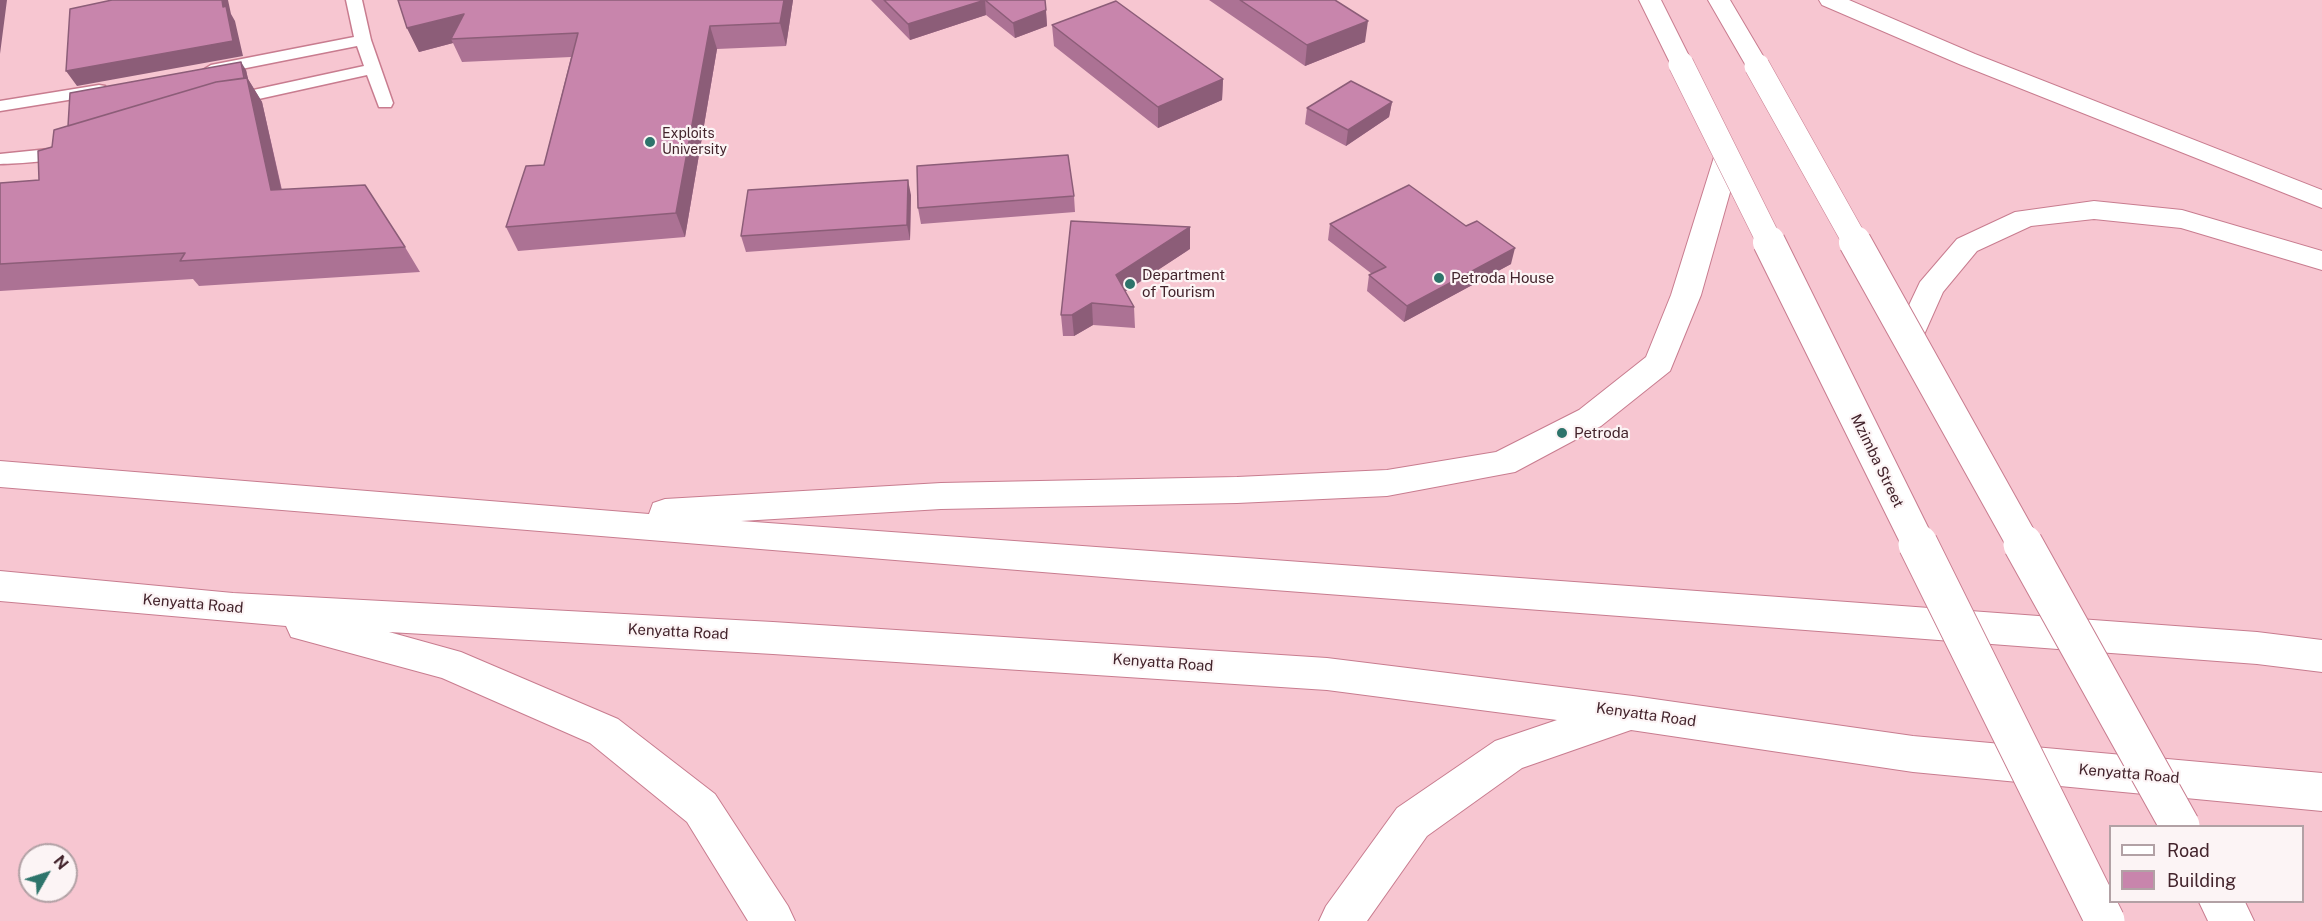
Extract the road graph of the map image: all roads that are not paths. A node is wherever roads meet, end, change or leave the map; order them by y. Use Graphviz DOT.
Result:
graph roads {
  1 [pos="354,0"];
  2 [pos="1650,0"];
  3 [pos="1719,0"];
  4 [pos="1830,0"];
  5 [pos="363,40"];
  6 [pos="372,69"];
  7 [pos="191,73"];
  8 [pos="113,88"];
  9 [pos="385,104"];
  10 [pos="0,106"];
  11 [pos="206,107"];
  12 [pos="85,143"];
  13 [pos="1727,157"];
  14 [pos="0,159"];
  15 [pos="2322,200"];
  16 [pos="2322,261"];
  17 [pos="1908,339"];
  18 [pos="0,474"];
  19 [pos="537,519"];
  20 [pos="0,586"];
  21 [pos="233,608"];
  22 [pos="2322,656"];
  23 [pos="1633,713"];
  24 [pos="2322,792"];
  25 [pos="2179,825"];
  26 [pos="2222,903"];
  27 [pos="773,921"];
  28 [pos="1341,921"];
  29 [pos="2105,921"];
  30 [pos="2232,921"];
  1 -- 5 [label="lane"];
  2 -- 13 [label="main road, Mzimba Street, bridge"];
  3 -- 17 [label="main road, bridge"];
  4 -- 15 [label="main road"];
  5 -- 6 [label="lane"];
  5 -- 7 [label="lane"];
  6 -- 9 [label="lane"];
  6 -- 11 [label="lane"];
  8 -- 10 [label="lane"];
  12 -- 14 [label="lane"];
  13 -- 19 [label="main road"];
  13 -- 29 [label="main road, Mzimba Street, bridge"];
  16 -- 17 [label="main road"];
  17 -- 25 [label="main road, bridge"];
  18 -- 19 [label="main road"];
  19 -- 22 [label="main road"];
  20 -- 21 [label="main road, Kenyatta Road"];
  21 -- 23 [label="main road, Kenyatta Road"];
  21 -- 27 [label="main road"];
  23 -- 24 [label="main road, Kenyatta Road"];
  23 -- 28 [label="main road"];
  26 -- 30 [label="main road"];
}
